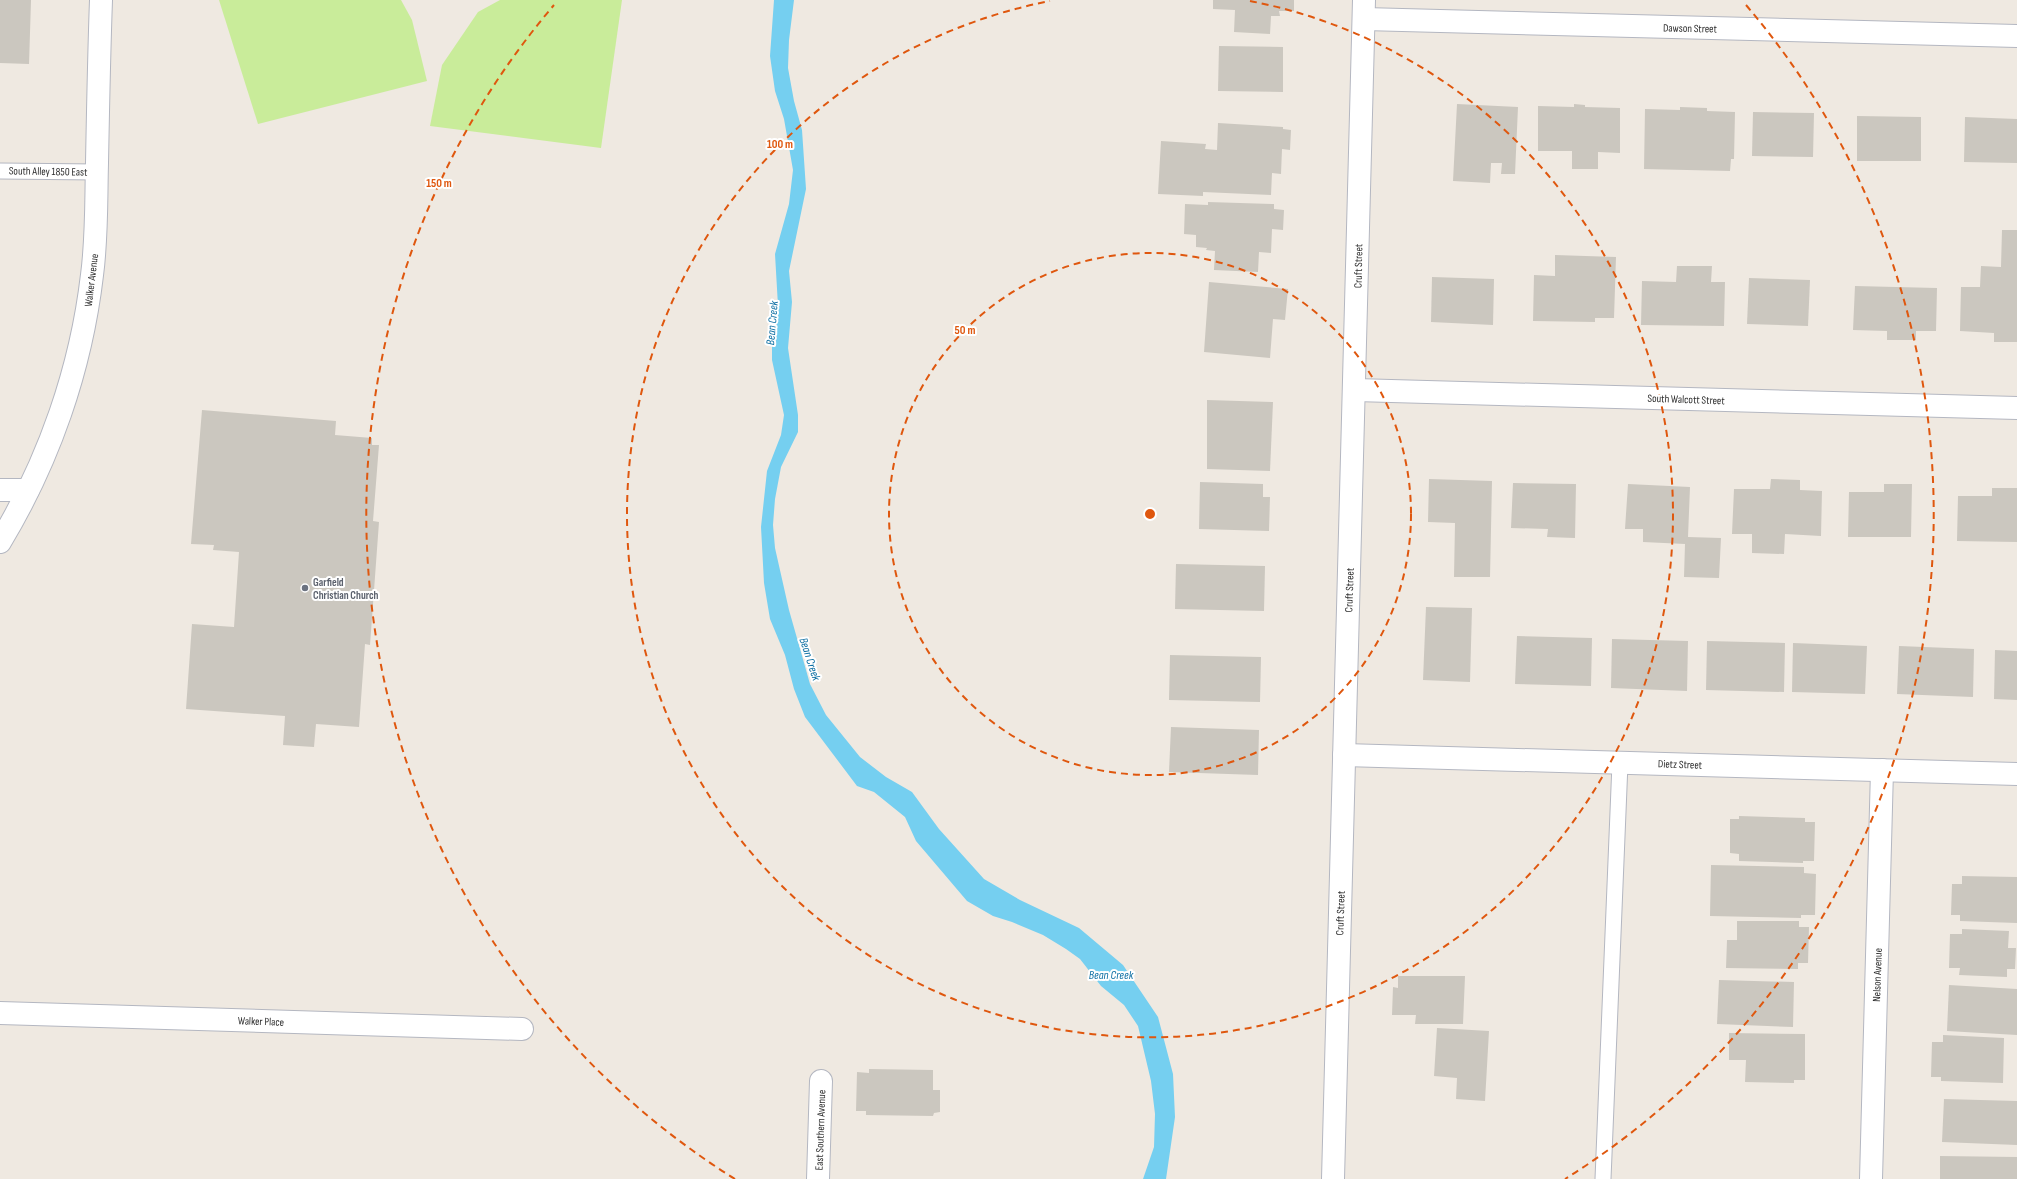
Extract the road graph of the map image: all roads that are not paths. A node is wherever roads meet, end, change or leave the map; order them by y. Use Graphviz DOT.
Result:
graph roads {
  1 [pos="101,0"];
  2 [pos="1364,10"];
  3 [pos="2017,36"];
  4 [pos="0,171"];
  5 [pos="97,172"];
  6 [pos="1355,390"];
  7 [pos="2017,408"];
  8 [pos="0,490"];
  9 [pos="28,490"];
  10 [pos="0,542"];
  11 [pos="1344,755"];
  12 [pos="1620,763"];
  13 [pos="1882,770"];
  14 [pos="2017,774"];
  15 [pos="0,1013"];
  16 [pos="522,1029"];
  17 [pos="821,1081"];
  18 [pos="818,1179"];
  19 [pos="1333,1179"];
  20 [pos="1603,1179"];
  21 [pos="1871,1179"];
  1 -- 5 [label="street, Walker Avenue"];
  2 -- 3 [label="street, Dawson Street"];
  2 -- 6 [label="street, Cruft Street"];
  4 -- 5 [label="lane, South Alley 1850 East"];
  5 -- 9 [label="street, Walker Avenue"];
  6 -- 7 [label="street, South Walcott Street"];
  6 -- 11 [label="street, Cruft Street"];
  8 -- 9 [label="street"];
  9 -- 10 [label="street, Walker Avenue"];
  11 -- 12 [label="street, Dietz Street"];
  11 -- 19 [label="street, Cruft Street"];
  12 -- 13 [label="street, Dietz Street"];
  12 -- 20 [label="lane"];
  13 -- 14 [label="street, Dietz Street"];
  13 -- 21 [label="street, Nelson Avenue"];
  15 -- 16 [label="street, Walker Place"];
  17 -- 18 [label="street, East Southern Avenue"];
}
